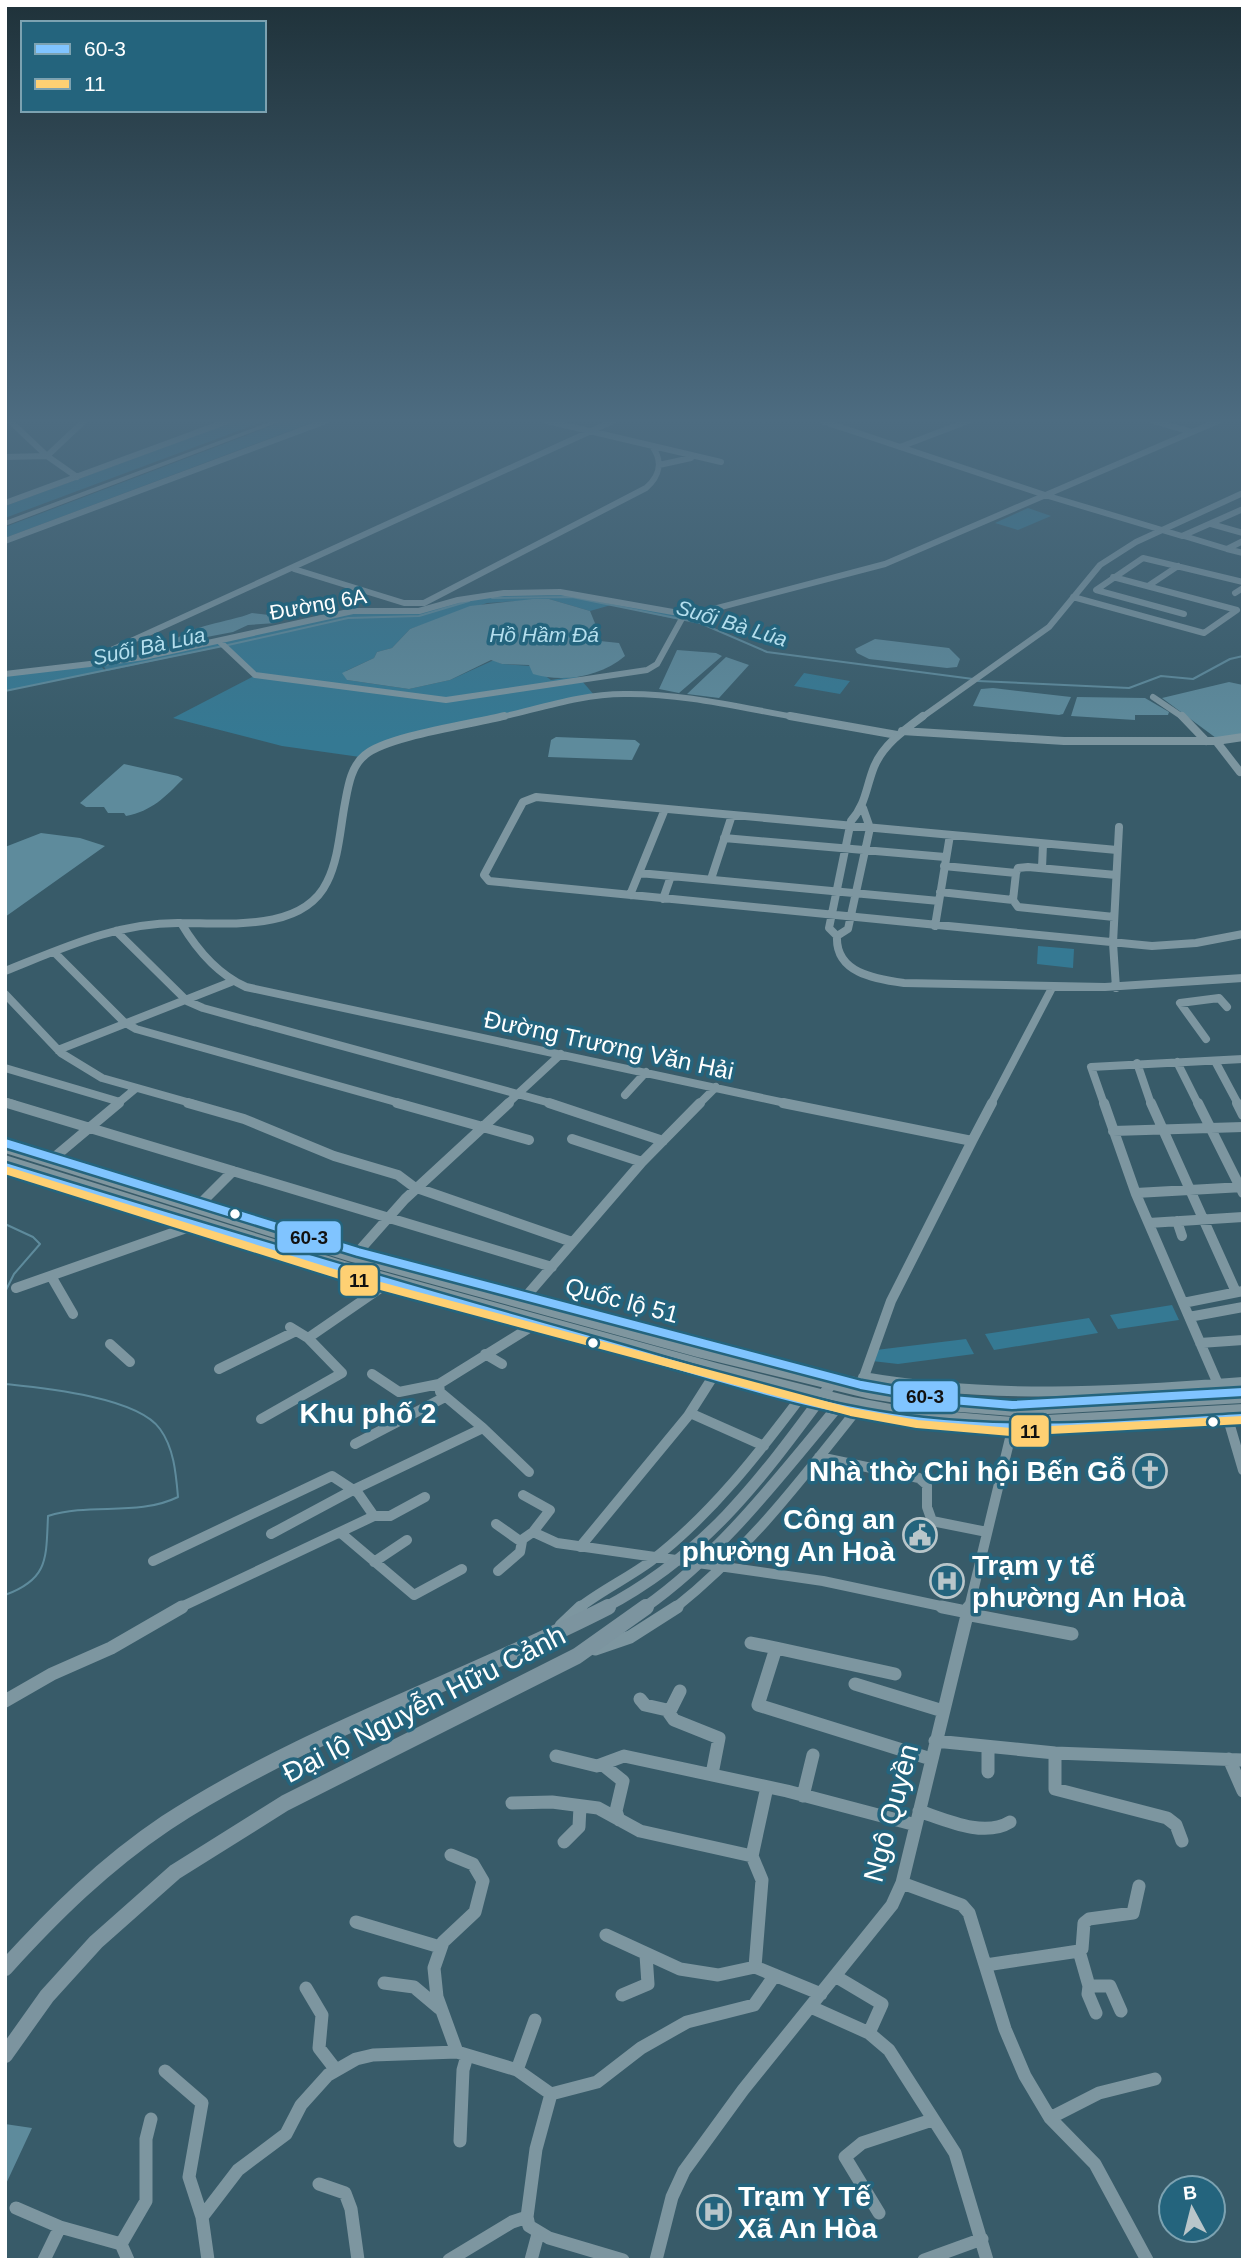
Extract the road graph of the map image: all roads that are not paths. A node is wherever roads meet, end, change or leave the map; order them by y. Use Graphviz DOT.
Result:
graph roads {
  1 [pos="43,527"];
  2 [pos="389,527"];
  3 [pos="571,527"];
  4 [pos="971,527"];
  5 [pos="1148,527"];
  6 [pos="1171,527"];
  7 [pos="1204,527"];
  8 [pos="1221,527"];
  9 [pos="1162,531"];
  10 [pos="1243,533"];
  11 [pos="1182,536"];
  12 [pos="5,541"];
  13 [pos="1243,541"];
  14 [pos="1227,548"];
  15 [pos="1243,553"];
  16 [pos="1105,561"];
  17 [pos="1128,566"];
  18 [pos="1178,566"];
  19 [pos="297,569"];
  20 [pos="1113,577"];
  21 [pos="1243,582"];
  22 [pos="1148,586"];
  23 [pos="1073,597"];
  24 [pos="1184,614"];
  25 [pos="683,617"];
  26 [pos="221,644"];
  27 [pos="118,655"];
  28 [pos="125,659"];
  29 [pos="91,660"];
  30 [pos="103,661"];
  31 [pos="5,672"];
  32 [pos="1153,697"];
  33 [pos="899,733"];
  34 [pos="1243,737"];
  35 [pos="1206,741"];
  36 [pos="1216,741"];
  37 [pos="1240,772"];
  38 [pos="863,808"];
  39 [pos="665,809"];
  40 [pos="732,815"];
  41 [pos="850,824"];
  42 [pos="870,825"];
  43 [pos="1119,827"];
  44 [pos="950,835"];
  45 [pos="724,838"];
  46 [pos="1043,844"];
  47 [pos="845,849"];
  48 [pos="865,850"];
  49 [pos="1117,850"];
  50 [pos="944,862"];
  51 [pos="1042,868"];
  52 [pos="639,873"];
  53 [pos="1016,873"];
  54 [pos="1116,875"];
  55 [pos="671,876"];
  56 [pos="711,879"];
  57 [pos="836,891"];
  58 [pos="856,893"];
  59 [pos="630,895"];
  60 [pos="939,897"];
  61 [pos="663,899"];
  62 [pos="1013,900"];
  63 [pos="831,916"];
  64 [pos="1114,917"];
  65 [pos="850,918"];
  66 [pos="181,923"];
  67 [pos="935,926"];
  68 [pos="116,931"];
  69 [pos="1243,934"];
  70 [pos="837,936"];
  71 [pos="1113,943"];
  72 [pos="54,953"];
  73 [pos="5,971"];
  74 [pos="1243,978"];
  75 [pos="231,982"];
  76 [pos="1188,984"];
  77 [pos="1052,988"];
  78 [pos="1116,988"];
  79 [pos="7,999"];
  80 [pos="1199,999"];
  81 [pos="187,1001"];
  82 [pos="1227,1007"];
  83 [pos="124,1022"];
  84 [pos="1206,1039"];
  85 [pos="58,1050"];
  86 [pos="561,1054"];
  87 [pos="1243,1059"];
  88 [pos="1215,1060"];
  89 [pos="1177,1062"];
  90 [pos="1137,1063"];
  91 [pos="5,1068"];
  92 [pos="646,1072"];
  93 [pos="716,1087"];
  94 [pos="135,1089"];
  95 [pos="520,1094"];
  96 [pos="625,1095"];
  97 [pos="5,1102"];
  98 [pos="120,1102"];
  99 [pos="1243,1115"];
  100 [pos="91,1127"];
  101 [pos="485,1127"];
  102 [pos="1208,1127"];
  103 [pos="1243,1127"];
  104 [pos="1160,1129"];
  105 [pos="1113,1131"];
  106 [pos="572,1139"];
  107 [pos="529,1140"];
  108 [pos="972,1140"];
  109 [pos="663,1141"];
  110 [pos="5,1143"];
  111 [pos="5,1149"];
  112 [pos="5,1159"];
  113 [pos="51,1161"];
  114 [pos="642,1162"];
  115 [pos="5,1167"];
  116 [pos="233,1171"];
  117 [pos="414,1187"];
  118 [pos="1242,1189"];
  119 [pos="1189,1190"];
  120 [pos="1136,1193"];
  121 [pos="198,1215"];
  122 [pos="1243,1217"];
  123 [pos="384,1218"];
  124 [pos="1203,1219"];
  125 [pos="1177,1221"];
  126 [pos="1149,1223"];
  127 [pos="1182,1236"];
  128 [pos="572,1242"];
  129 [pos="350,1262"];
  130 [pos="552,1267"];
  131 [pos="51,1276"];
  132 [pos="385,1284"];
  133 [pos="16,1288"];
  134 [pos="1239,1292"];
  135 [pos="523,1300"];
  136 [pos="1183,1303"];
  137 [pos="1243,1307"];
  138 [pos="73,1314"];
  139 [pos="1189,1317"];
  140 [pos="538,1322"];
  141 [pos="308,1338"];
  142 [pos="1243,1340"];
  143 [pos="1200,1343"];
  144 [pos="110,1344"];
  145 [pos="485,1354"];
  146 [pos="130,1362"];
  147 [pos="502,1364"];
  148 [pos="219,1369"];
  149 [pos="716,1372"];
  150 [pos="372,1374"];
  151 [pos="1243,1382"];
  152 [pos="439,1384"];
  153 [pos="809,1386"];
  154 [pos="826,1390"];
  155 [pos="1221,1392"];
  156 [pos="1243,1392"];
  157 [pos="858,1394"];
  158 [pos="445,1397"];
  159 [pos="1243,1398"];
  160 [pos="1243,1409"];
  161 [pos="690,1413"];
  162 [pos="1196,1417"];
  163 [pos="1243,1418"];
  164 [pos="261,1419"];
  165 [pos="1228,1419"];
  166 [pos="483,1428"];
  167 [pos="1011,1434"];
  168 [pos="355,1444"];
  169 [pos="764,1446"];
  170 [pos="1240,1452"];
  171 [pos="819,1458"];
  172 [pos="1243,1470"];
  173 [pos="529,1472"];
  174 [pos="353,1490"];
  175 [pos="523,1495"];
  176 [pos="425,1497"];
  177 [pos="374,1516"];
  178 [pos="496,1524"];
  179 [pos="533,1532"];
  180 [pos="987,1532"];
  181 [pos="271,1534"];
  182 [pos="342,1534"];
  183 [pos="407,1540"];
  184 [pos="522,1541"];
  185 [pos="580,1547"];
  186 [pos="653,1558"];
  187 [pos="153,1561"];
  188 [pos="373,1562"];
  189 [pos="677,1562"];
  190 [pos="700,1566"];
  191 [pos="463,1569"];
  192 [pos="720,1569"];
  193 [pos="498,1571"];
  194 [pos="966,1613"];
  195 [pos="556,1632"];
  196 [pos="1072,1634"];
  197 [pos="751,1643"];
  198 [pos="776,1648"];
  199 [pos="576,1656"];
  200 [pos="895,1674"];
  201 [pos="855,1684"];
  202 [pos="680,1691"];
  203 [pos="640,1699"];
  204 [pos="5,1700"];
  205 [pos="943,1711"];
  206 [pos="669,1713"];
  207 [pos="936,1741"];
  208 [pos="988,1747"];
  209 [pos="1055,1753"];
  210 [pos="813,1755"];
  211 [pos="556,1756"];
  212 [pos="931,1759"];
  213 [pos="1229,1759"];
  214 [pos="1243,1760"];
  215 [pos="603,1765"];
  216 [pos="988,1772"];
  217 [pos="712,1774"];
  218 [pos="767,1787"];
  219 [pos="1243,1791"];
  220 [pos="803,1796"];
  221 [pos="512,1804"];
  222 [pos="580,1806"];
  223 [pos="919,1811"];
  224 [pos="619,1820"];
  225 [pos="1010,1822"];
  226 [pos="916,1825"];
  227 [pos="1182,1841"];
  228 [pos="564,1842"];
  229 [pos="451,1855"];
  230 [pos="752,1856"];
  231 [pos="902,1883"];
  232 [pos="1139,1886"];
  233 [pos="356,1922"];
  234 [pos="606,1935"];
  235 [pos="440,1947"];
  236 [pos="1079,1951"];
  237 [pos="646,1955"];
  238 [pos="986,1965"];
  239 [pos="755,1967"];
  240 [pos="5,1968"];
  241 [pos="775,1975"];
  242 [pos="835,1976"];
  243 [pos="384,1983"];
  244 [pos="1089,1986"];
  245 [pos="306,1988"];
  246 [pos="821,1994"];
  247 [pos="622,1995"];
  248 [pos="811,2007"];
  249 [pos="439,2008"];
  250 [pos="1121,2011"];
  251 [pos="1096,2013"];
  252 [pos="535,2020"];
  253 [pos="869,2034"];
  254 [pos="462,2054"];
  255 [pos="5,2055"];
  256 [pos="336,2070"];
  257 [pos="517,2070"];
  258 [pos="165,2071"];
  259 [pos="1155,2079"];
  260 [pos="551,2094"];
  261 [pos="1050,2118"];
  262 [pos="151,2119"];
  263 [pos="932,2120"];
  264 [pos="460,2141"];
  265 [pos="319,2184"];
  266 [pos="16,2208"];
  267 [pos="879,2213"];
  268 [pos="202,2217"];
  269 [pos="527,2217"];
  270 [pos="60,2227"];
  271 [pos="538,2234"];
  272 [pos="982,2239"];
  273 [pos="121,2245"];
  274 [pos="44,2260"];
  275 [pos="128,2260"];
  276 [pos="208,2260"];
  277 [pos="358,2260"];
  278 [pos="449,2260"];
  279 [pos="531,2260"];
  280 [pos="624,2260"];
  281 [pos="656,2260"];
  282 [pos="924,2260"];
  283 [pos="987,2260"];
  284 [pos="1147,2260"];
  1 -- 12 [label="street"];
  2 -- 19 [label="street"];
  3 -- 19 [label="street"];
  4 -- 25 [label="street, Đường 6A"];
  5 -- 9 [label="street"];
  6 -- 9 [label="street"];
  7 -- 11 [label="street"];
  8 -- 10 [label="street"];
  9 -- 11 [label="street"];
  9 -- 16 [label="street"];
  11 -- 14 [label="street"];
  13 -- 14 [label="street"];
  14 -- 15 [label="street"];
  16 -- 17 [label="street"];
  16 -- 23 [label="street"];
  17 -- 18 [label="street"];
  17 -- 20 [label="street"];
  18 -- 21 [label="street"];
  18 -- 22 [label="street"];
  19 -- 27 [label="street"];
  19 -- 29 [label="street"];
  20 -- 22 [label="street"];
  20 -- 24 [label="street"];
  22 -- 23 [label="street"];
  23 -- 33 [label="street"];
  25 -- 26 [label="street, Đường 6A"];
  25 -- 26 [label="street"];
  26 -- 28 [label="street, Đường 6A"];
  27 -- 28 [label="street"];
  27 -- 30 [label="street"];
  28 -- 30 [label="street, Đường 6A"];
  29 -- 30 [label="street"];
  29 -- 31 [label="street"];
  32 -- 35 [label="street"];
  33 -- 35 [label="street"];
  33 -- 38 [label="street"];
  33 -- 66 [label="street"];
  34 -- 36 [label="street"];
  35 -- 36 [label="street"];
  36 -- 37 [label="street"];
  38 -- 41 [label="street"];
  38 -- 42 [label="street"];
  39 -- 40 [label="street"];
  39 -- 52 [label="street"];
  39 -- 59 [label="street"];
  40 -- 41 [label="street"];
  40 -- 45 [label="street"];
  41 -- 42 [label="street"];
  41 -- 47 [label="street"];
  42 -- 44 [label="street"];
  42 -- 48 [label="street"];
  43 -- 49 [label="street"];
  44 -- 46 [label="street"];
  44 -- 50 [label="street"];
  45 -- 47 [label="street"];
  45 -- 56 [label="street"];
  46 -- 49 [label="street"];
  46 -- 51 [label="street"];
  47 -- 48 [label="street"];
  47 -- 57 [label="street"];
  48 -- 50 [label="street"];
  48 -- 58 [label="street"];
  49 -- 54 [label="street"];
  50 -- 53 [label="street"];
  50 -- 60 [label="street"];
  51 -- 53 [label="street"];
  51 -- 54 [label="street"];
  52 -- 55 [label="street"];
  52 -- 59 [label="street"];
  53 -- 62 [label="street"];
  54 -- 64 [label="street"];
  55 -- 56 [label="street"];
  55 -- 61 [label="street"];
  56 -- 57 [label="street"];
  57 -- 58 [label="street"];
  57 -- 63 [label="street"];
  58 -- 60 [label="street"];
  58 -- 65 [label="street"];
  59 -- 61 [label="street"];
  60 -- 62 [label="street"];
  60 -- 67 [label="street"];
  61 -- 63 [label="street"];
  62 -- 64 [label="street"];
  63 -- 65 [label="street"];
  63 -- 70 [label="street"];
  64 -- 71 [label="street"];
  65 -- 67 [label="street"];
  65 -- 70 [label="street"];
  66 -- 68 [label="street"];
  66 -- 75 [label="street"];
  67 -- 71 [label="street"];
  68 -- 72 [label="street"];
  68 -- 81 [label="street"];
  69 -- 71 [label="street"];
  70 -- 77 [label="street"];
  71 -- 78 [label="street"];
  72 -- 73 [label="street"];
  72 -- 83 [label="street"];
  74 -- 76 [label="street"];
  75 -- 81 [label="street"];
  75 -- 86 [label="street, Đường Trương Văn Hải"];
  76 -- 78 [label="street"];
  76 -- 80 [label="street"];
  77 -- 78 [label="street"];
  77 -- 108 [label="street"];
  79 -- 85 [label="street"];
  80 -- 82 [label="street"];
  80 -- 84 [label="street"];
  81 -- 83 [label="street"];
  81 -- 95 [label="street"];
  83 -- 85 [label="street"];
  83 -- 101 [label="street"];
  85 -- 94 [label="street"];
  86 -- 92 [label="street, Đường Trương Văn Hải"];
  86 -- 95 [label="street"];
  87 -- 88 [label="street"];
  88 -- 89 [label="street"];
  88 -- 99 [label="street"];
  89 -- 90 [label="street"];
  89 -- 102 [label="street"];
  90 -- 104 [label="street"];
  90 -- 105 [label="street"];
  91 -- 98 [label="street"];
  92 -- 93 [label="street, Đường Trương Văn Hải"];
  92 -- 96 [label="street"];
  93 -- 108 [label="street, Đường Trương Văn Hải"];
  93 -- 109 [label="street"];
  94 -- 98 [label="street"];
  94 -- 117 [label="street"];
  95 -- 101 [label="street"];
  95 -- 109 [label="street"];
  97 -- 100 [label="street"];
  98 -- 100 [label="street"];
  100 -- 113 [label="street"];
  100 -- 116 [label="street"];
  101 -- 107 [label="street"];
  101 -- 117 [label="street"];
  102 -- 103 [label="street"];
  102 -- 104 [label="street"];
  102 -- 118 [label="street"];
  104 -- 105 [label="street"];
  104 -- 119 [label="street"];
  105 -- 120 [label="street"];
  106 -- 114 [label="street"];
  108 -- 157 [label="street"];
  109 -- 114 [label="street"];
  110 -- 113 [label="main road, Quốc lộ 51"];
  111 -- 113 [label="highway, Quốc lộ 51"];
  112 -- 121 [label="highway, Quốc lộ 51"];
  113 -- 121 [label="highway, Quốc lộ 51"];
  114 -- 128 [label="street"];
  115 -- 121 [label="main road, Quốc lộ 51"];
  116 -- 121 [label="street"];
  116 -- 123 [label="street"];
  117 -- 123 [label="street"];
  117 -- 128 [label="street"];
  118 -- 119 [label="street"];
  119 -- 120 [label="street"];
  119 -- 124 [label="street"];
  120 -- 126 [label="street"];
  121 -- 129 [label="highway, Quốc lộ 51"];
  121 -- 131 [label="street"];
  122 -- 124 [label="street"];
  123 -- 129 [label="street"];
  123 -- 130 [label="street"];
  124 -- 125 [label="street"];
  124 -- 134 [label="street"];
  125 -- 126 [label="street"];
  125 -- 127 [label="street"];
  126 -- 136 [label="street"];
  128 -- 130 [label="street"];
  129 -- 132 [label="main road, Quốc lộ 51"];
  129 -- 135 [label="highway, Quốc lộ 51"];
  129 -- 140 [label="highway, Quốc lộ 51"];
  130 -- 135 [label="street"];
  131 -- 133 [label="street"];
  131 -- 138 [label="street"];
  132 -- 140 [label="main road, Quốc lộ 51"];
  132 -- 141 [label="street"];
  134 -- 136 [label="street"];
  135 -- 153 [label="highway, Quốc lộ 51"];
  136 -- 139 [label="street"];
  137 -- 139 [label="street"];
  139 -- 143 [label="street"];
  140 -- 145 [label="street"];
  140 -- 149 [label="highway, Quốc lộ 51"];
  141 -- 148 [label="street"];
  141 -- 164 [label="street"];
  142 -- 143 [label="street"];
  143 -- 155 [label="street"];
  144 -- 146 [label="street"];
  145 -- 147 [label="street"];
  145 -- 152 [label="street"];
  149 -- 153 [label="highway, Quốc lộ 51"];
  149 -- 161 [label="street"];
  150 -- 152 [label="street"];
  151 -- 155 [label="street"];
  152 -- 158 [label="street"];
  153 -- 154 [label="highway, Quốc lộ 51"];
  153 -- 169 [label="street"];
  154 -- 157 [label="highway, Quốc lộ 51"];
  154 -- 157 [label="main road, Quốc lộ 51"];
  154 -- 189 [label="main road, Đại lộ Nguyễn Hữu Cảnh"];
  155 -- 156 [label="main road, Quốc lộ 51"];
  155 -- 157 [label="main road, Quốc lộ 51"];
  155 -- 157 [label="highway, Quốc lộ 51"];
  155 -- 159 [label="highway, Quốc lộ 51"];
  157 -- 162 [label="highway, Quốc lộ 51"];
  157 -- 167 [label="main road, Quốc lộ 51"];
  157 -- 171 [label="street"];
  157 -- 190 [label="main road, Đại lộ Nguyễn Hữu Cảnh"];
  158 -- 166 [label="street"];
  158 -- 168 [label="street"];
  160 -- 162 [label="highway, Quốc lộ 51"];
  161 -- 169 [label="street"];
  161 -- 185 [label="street"];
  162 -- 165 [label="main road, Quốc lộ 51"];
  162 -- 167 [label="main road, Quốc lộ 51"];
  163 -- 165 [label="main road, Quốc lộ 51"];
  165 -- 170 [label="street"];
  166 -- 173 [label="street"];
  166 -- 174 [label="street"];
  167 -- 180 [label="street, Ngô Quyền"];
  169 -- 186 [label="street"];
  170 -- 172 [label="street"];
  171 -- 180 [label="street"];
  171 -- 192 [label="street"];
  174 -- 177 [label="street"];
  174 -- 181 [label="street"];
  174 -- 187 [label="street"];
  175 -- 179 [label="street"];
  176 -- 177 [label="street"];
  177 -- 182 [label="street"];
  178 -- 184 [label="street"];
  179 -- 184 [label="street"];
  179 -- 185 [label="street"];
  180 -- 194 [label="street, Ngô Quyền"];
  182 -- 188 [label="street"];
  182 -- 204 [label="street"];
  183 -- 188 [label="street"];
  184 -- 193 [label="street"];
  185 -- 186 [label="street"];
  186 -- 189 [label="street"];
  186 -- 195 [label="street"];
  188 -- 191 [label="street"];
  189 -- 190 [label="street"];
  189 -- 195 [label="main road, Đại lộ Nguyễn Hữu Cảnh"];
  190 -- 192 [label="street"];
  190 -- 199 [label="main road, Đại lộ Nguyễn Hữu Cảnh"];
  192 -- 194 [label="street"];
  192 -- 199 [label="street"];
  194 -- 196 [label="street"];
  194 -- 205 [label="street, Ngô Quyền"];
  195 -- 240 [label="main road, Đại lộ Nguyễn Hữu Cảnh"];
  197 -- 198 [label="street"];
  198 -- 200 [label="street"];
  198 -- 212 [label="street"];
  199 -- 255 [label="main road, Đại lộ Nguyễn Hữu Cảnh"];
  201 -- 205 [label="street"];
  202 -- 206 [label="street"];
  203 -- 206 [label="street"];
  205 -- 207 [label="street, Ngô Quyền"];
  206 -- 217 [label="street"];
  207 -- 208 [label="street"];
  207 -- 212 [label="street, Ngô Quyền"];
  208 -- 209 [label="street"];
  208 -- 216 [label="street"];
  209 -- 213 [label="street"];
  209 -- 227 [label="street"];
  210 -- 220 [label="street"];
  211 -- 215 [label="street"];
  212 -- 223 [label="street, Ngô Quyền"];
  213 -- 214 [label="street"];
  213 -- 219 [label="street"];
  215 -- 217 [label="street"];
  215 -- 224 [label="street"];
  217 -- 218 [label="street"];
  218 -- 220 [label="street"];
  218 -- 230 [label="street"];
  220 -- 226 [label="street"];
  221 -- 222 [label="street"];
  222 -- 224 [label="street"];
  222 -- 228 [label="street"];
  223 -- 225 [label="street"];
  223 -- 226 [label="street, Ngô Quyền"];
  224 -- 230 [label="street"];
  226 -- 231 [label="street, Ngô Quyền"];
  229 -- 235 [label="street"];
  230 -- 239 [label="street"];
  231 -- 238 [label="street"];
  231 -- 242 [label="street, Ngô Quyền"];
  232 -- 236 [label="street"];
  233 -- 235 [label="street"];
  234 -- 237 [label="street"];
  235 -- 249 [label="street"];
  236 -- 238 [label="street"];
  236 -- 244 [label="street"];
  237 -- 239 [label="street"];
  237 -- 247 [label="street"];
  238 -- 261 [label="street"];
  239 -- 241 [label="street"];
  241 -- 246 [label="street"];
  241 -- 260 [label="street"];
  242 -- 246 [label="street, Ngô Quyền"];
  242 -- 253 [label="street"];
  243 -- 249 [label="street"];
  244 -- 250 [label="street"];
  244 -- 251 [label="street"];
  245 -- 256 [label="street"];
  246 -- 248 [label="street, Ngô Quyền"];
  248 -- 253 [label="street"];
  248 -- 281 [label="street, Ngô Quyền"];
  249 -- 254 [label="street"];
  252 -- 257 [label="street"];
  253 -- 263 [label="street"];
  254 -- 256 [label="street"];
  254 -- 257 [label="street"];
  254 -- 264 [label="street"];
  256 -- 268 [label="street"];
  257 -- 260 [label="street"];
  258 -- 268 [label="street"];
  259 -- 261 [label="street"];
  260 -- 269 [label="street"];
  261 -- 284 [label="street"];
  262 -- 273 [label="street"];
  263 -- 267 [label="street"];
  263 -- 272 [label="street"];
  265 -- 277 [label="street"];
  266 -- 270 [label="street"];
  268 -- 276 [label="street"];
  269 -- 271 [label="street"];
  269 -- 278 [label="street"];
  270 -- 273 [label="street"];
  270 -- 274 [label="street"];
  271 -- 279 [label="street"];
  271 -- 280 [label="street"];
  272 -- 282 [label="street"];
  272 -- 283 [label="street"];
  273 -- 275 [label="street"];
}
